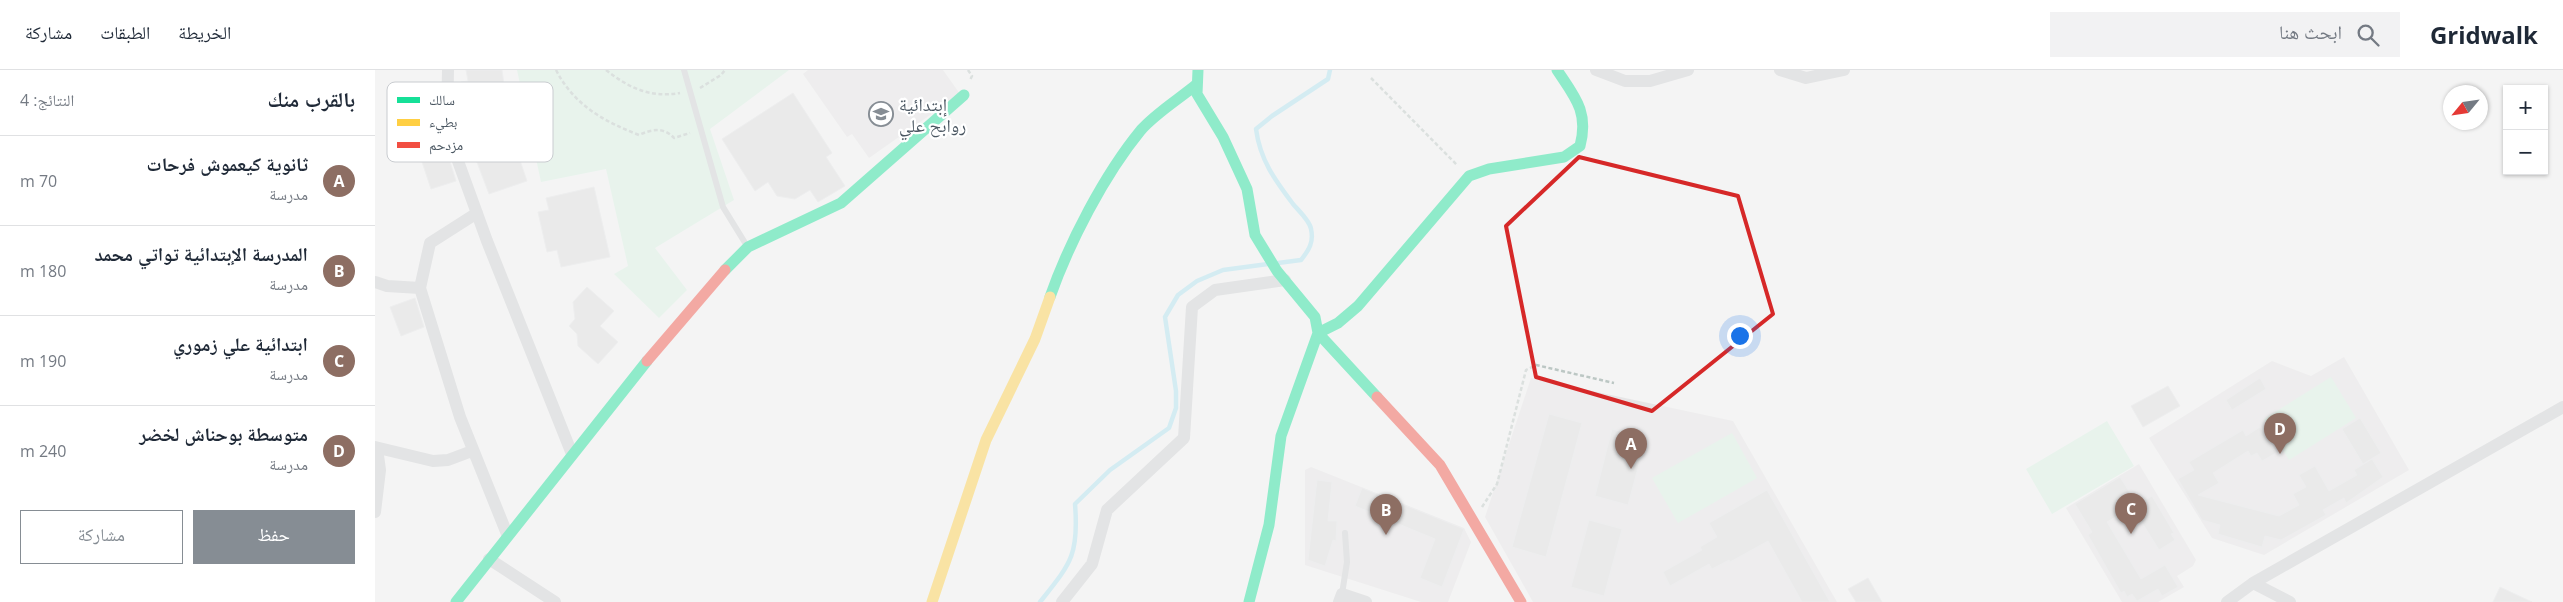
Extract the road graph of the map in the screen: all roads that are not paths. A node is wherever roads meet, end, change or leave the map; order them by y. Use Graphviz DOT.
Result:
graph roads {
  1 [pos="685,70"];
  2 [pos="1198,70"];
  3 [pos="1557,70"];
  4 [pos="1596,70"];
  5 [pos="1688,70"];
  6 [pos="1780,70"];
  7 [pos="1844,70"];
  8 [pos="1197,84"];
  9 [pos="964,95"];
  10 [pos="458,162"];
  11 [pos="477,213"];
  12 [pos="748,247"];
  13 [pos="1285,280"];
  14 [pos="375,282"];
  15 [pos="419,288"];
  16 [pos="1318,334"];
  17 [pos="2563,407"];
  18 [pos="376,447"];
  19 [pos="472,451"];
  20 [pos="572,454"];
  21 [pos="375,512"];
  22 [pos="1345,533"];
  23 [pos="507,534"];
  24 [pos="489,559"];
  25 [pos="2253,583"];
  26 [pos="1341,598"];
  27 [pos="456,602"];
  28 [pos="555,602"];
  29 [pos="932,602"];
  30 [pos="1062,602"];
  31 [pos="1249,602"];
  32 [pos="1366,602"];
  33 [pos="1521,602"];
  34 [pos="2227,602"];
  35 [pos="2290,602"];
  1 -- 12 [label="lane"];
  2 -- 8 [label="street"];
  3 -- 16 [label="street"];
  4 -- 5 [label="street"];
  6 -- 7 [label="street"];
  8 -- 13 [label="street"];
  8 -- 29 [label="street"];
  9 -- 12 [label="street"];
  10 -- 11 [label="street"];
  11 -- 15 [label="street"];
  11 -- 20 [label="street"];
  12 -- 20 [label="street"];
  13 -- 16 [label="street"];
  13 -- 30 [label="street"];
  14 -- 15 [label="street"];
  15 -- 19 [label="street"];
  16 -- 31 [label="street"];
  16 -- 33 [label="street"];
  17 -- 25 [label="street"];
  18 -- 19 [label="street"];
  18 -- 21 [label="street"];
  19 -- 23 [label="street"];
  20 -- 23 [label="street"];
  22 -- 26 [label="lane"];
  23 -- 24 [label="street"];
  24 -- 27 [label="street"];
  24 -- 28 [label="street"];
  25 -- 34 [label="street"];
  25 -- 35 [label="street"];
  26 -- 32 [label="street"];
}
